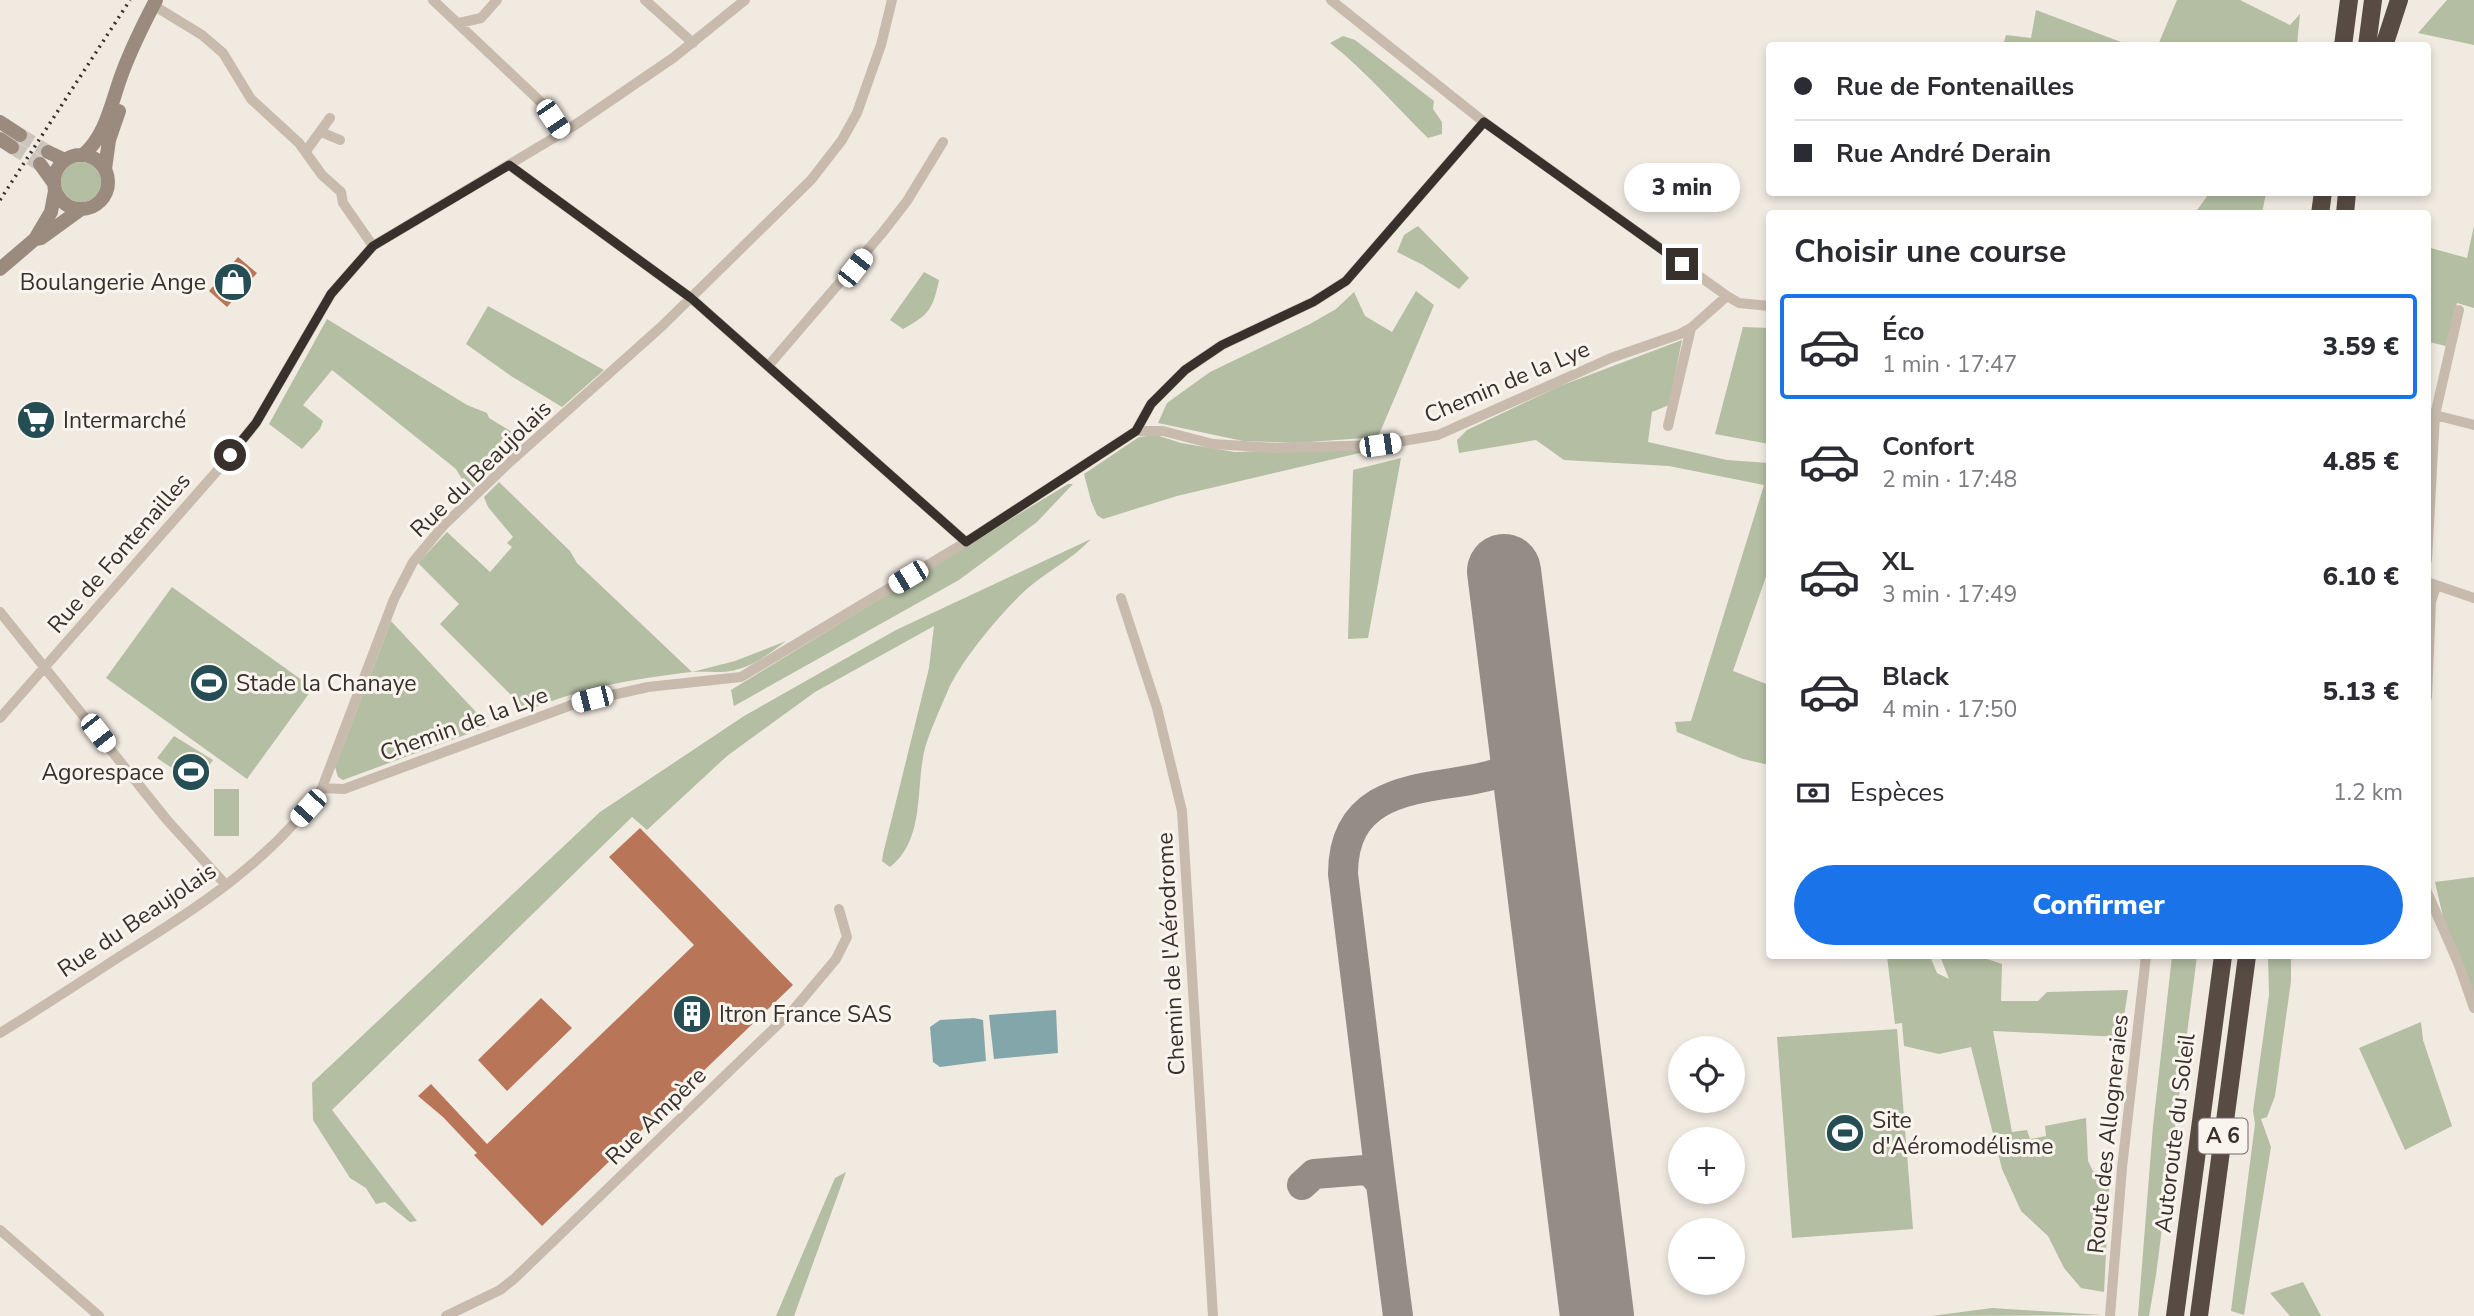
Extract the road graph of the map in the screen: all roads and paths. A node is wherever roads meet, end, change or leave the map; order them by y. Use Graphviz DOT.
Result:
graph roads {
  1 [pos="433,0"];
  2 [pos="496,0"];
  3 [pos="645,0"];
  4 [pos="745,0"];
  5 [pos="892,0"];
  6 [pos="1331,0"];
  7 [pos="2372,0"];
  8 [pos="2399,0"];
  9 [pos="2348,1"];
  10 [pos="154,2"];
  11 [pos="459,23"];
  12 [pos="139,35"];
  13 [pos="2343,42"];
  14 [pos="2367,42"];
  15 [pos="2385,42"];
  16 [pos="692,43"];
  17 [pos="330,118"];
  18 [pos="0,122"];
  19 [pos="1484,122"];
  20 [pos="321,132"];
  21 [pos="562,132"];
  22 [pos="340,139"];
  23 [pos="11,140"];
  24 [pos="943,142"];
  25 [pos="306,151"];
  26 [pos="83,155"];
  27 [pos="65,160"];
  28 [pos="509,165"];
  29 [pos="105,169"];
  30 [pos="54,187"];
  31 [pos="81,209"];
  32 [pos="35,239"];
  33 [pos="373,246"];
  34 [pos="0,270"];
  35 [pos="1727,296"];
  36 [pos="691,298"];
  37 [pos="1766,306"];
  38 [pos="2459,310"];
  39 [pos="1691,328"];
  40 [pos="769,365"];
  41 [pos="2431,414"];
  42 [pos="2474,425"];
  43 [pos="1668,426"];
  44 [pos="1136,431"];
  45 [pos="966,542"];
  46 [pos="2432,584"];
  47 [pos="1121,598"];
  48 [pos="2474,598"];
  49 [pos="0,612"];
  50 [pos="45,666"];
  51 [pos="0,718"];
  52 [pos="322,788"];
  53 [pos="226,885"];
  54 [pos="2431,901"];
  55 [pos="839,909"];
  56 [pos="2146,959"];
  57 [pos="2223,959"];
  58 [pos="2247,959"];
  59 [pos="2474,1008"];
  60 [pos="0,1033"];
  61 [pos="0,1230"];
  62 [pos="99,1316"];
  63 [pos="446,1316"];
  64 [pos="1213,1316"];
  65 [pos="2110,1316"];
  66 [pos="2175,1316"];
  67 [pos="2199,1316"];
  1 -- 11 [label="street"];
  2 -- 11 [label="street"];
  3 -- 16 [label="street"];
  4 -- 16 [label="street, Rue de Fontenailles"];
  5 -- 36 [label="street, Rue du Beaujolais"];
  6 -- 19 [label="street"];
  7 -- 14 [label="highway"];
  8 -- 15 [label="highway"];
  9 -- 13 [label="highway"];
  10 -- 12 [label="main road"];
  10 -- 25 [label="street"];
  11 -- 21 [label="street"];
  12 -- 26 [label="main road"];
  12 -- 29 [label="main road"];
  16 -- 21 [label="street, Rue de Fontenailles"];
  17 -- 20 [label="street"];
  18 -- 23 [label="main road"];
  19 -- 35 [label="street"];
  19 -- 44 [label="street"];
  20 -- 22 [label="street"];
  20 -- 25 [label="street"];
  21 -- 28 [label="street, Rue de Fontenailles"];
  24 -- 40 [label="street"];
  25 -- 33 [label="street"];
  26 -- 27 [label="main road"];
  26 -- 29 [label="main road"];
  27 -- 30 [label="main road"];
  27 -- 30 [label="main road"];
  28 -- 33 [label="street, Rue de Fontenailles"];
  28 -- 36 [label="street"];
  29 -- 31 [label="main road"];
  30 -- 31 [label="main road"];
  30 -- 32 [label="main road"];
  31 -- 32 [label="main road"];
  32 -- 34 [label="main road"];
  33 -- 50 [label="street, Rue de Fontenailles"];
  35 -- 37 [label="street"];
  35 -- 39 [label="street, Chemin de la Lye"];
  36 -- 40 [label="street"];
  36 -- 52 [label="street, Rue du Beaujolais"];
  38 -- 41 [label="street"];
  39 -- 43 [label="street"];
  39 -- 44 [label="street, Chemin de la Lye"];
  40 -- 45 [label="street"];
  41 -- 42 [label="street"];
  44 -- 45 [label="street, Chemin de la Lye"];
  45 -- 52 [label="street, Chemin de la Lye"];
  46 -- 48 [label="street"];
  47 -- 64 [label="street, Chemin de l'Aérodrome"];
  49 -- 50 [label="street"];
  50 -- 51 [label="street, Rue de Fontenailles"];
  50 -- 53 [label="street"];
  52 -- 53 [label="street, Rue du Beaujolais"];
  53 -- 60 [label="street, Rue du Beaujolais"];
  54 -- 59 [label="street"];
  55 -- 63 [label="street, Rue Ampère"];
  56 -- 65 [label="street, Route des Allogneraies"];
  57 -- 66 [label="highway, Autoroute du Soleil / A 6"];
  58 -- 67 [label="highway, Autoroute du Soleil / A 6"];
  61 -- 62 [label="street"];
}
